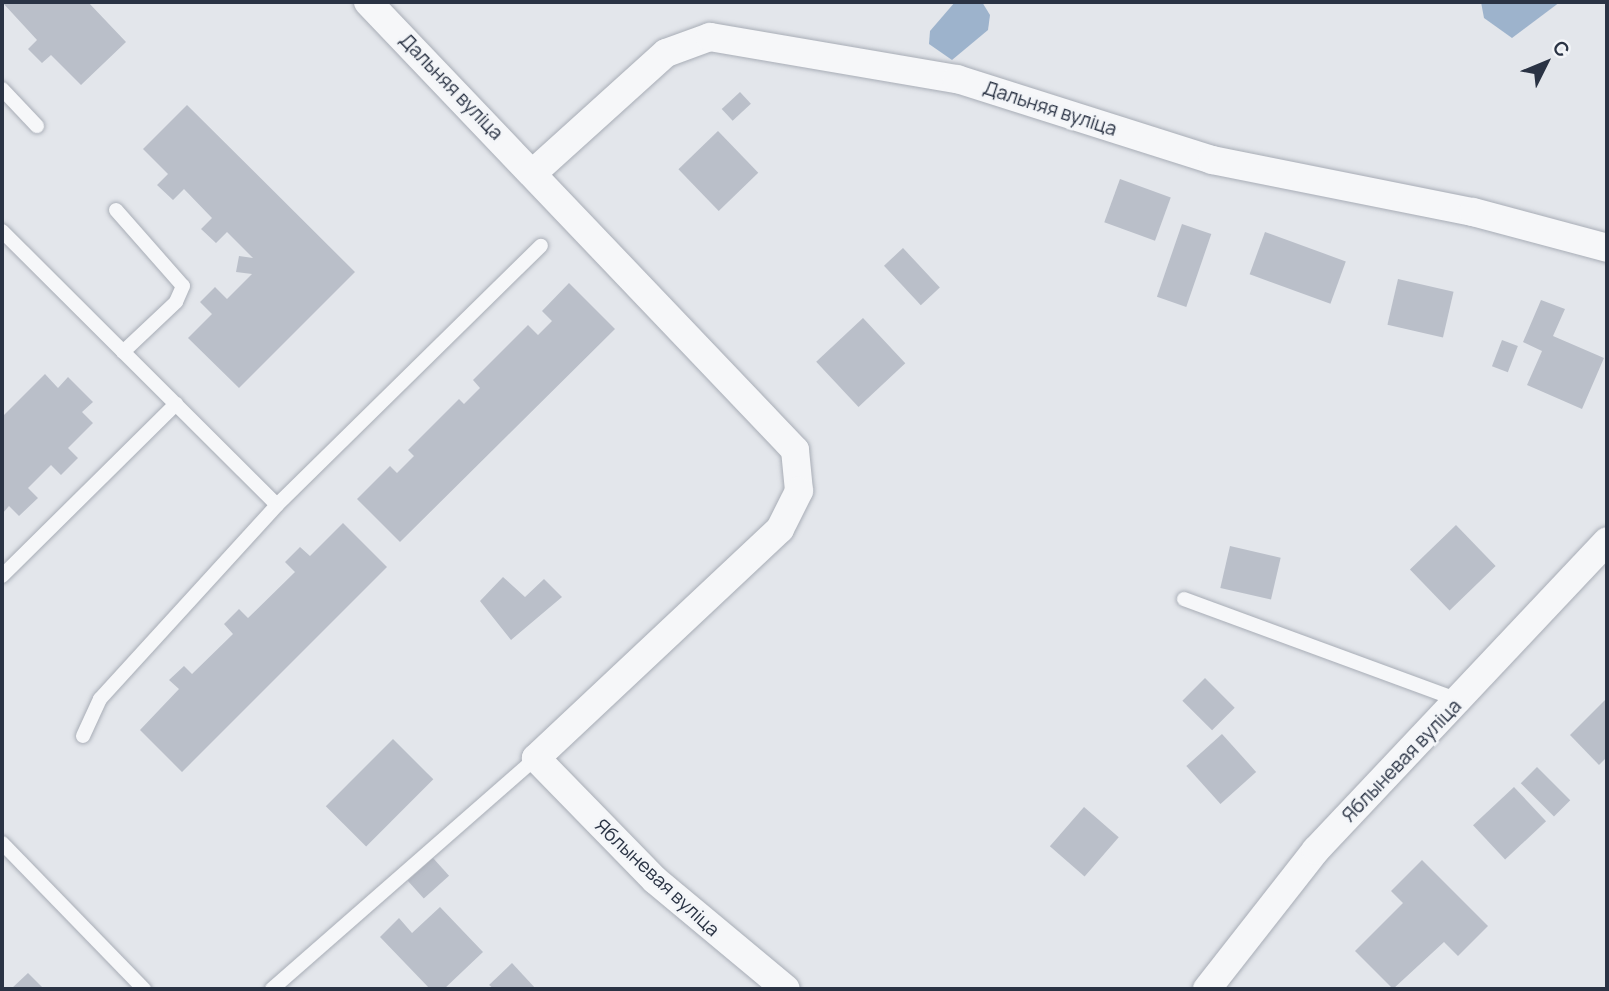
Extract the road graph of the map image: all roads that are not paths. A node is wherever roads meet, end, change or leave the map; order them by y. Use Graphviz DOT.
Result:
graph roads {
  1 [pos="368,2"];
  2 [pos="2,89"];
  3 [pos="37,126"];
  4 [pos="533,173"];
  5 [pos="116,210"];
  6 [pos="2,231"];
  7 [pos="541,246"];
  8 [pos="1607,248"];
  9 [pos="123,352"];
  10 [pos="176,404"];
  11 [pos="277,505"];
  12 [pos="1607,541"];
  13 [pos="2,576"];
  14 [pos="1184,599"];
  15 [pos="1460,701"];
  16 [pos="83,736"];
  17 [pos="536,758"];
  18 [pos="2,843"];
  19 [pos="144,989"];
  20 [pos="272,989"];
  21 [pos="786,989"];
  22 [pos="1207,989"];
  1 -- 4 [label="street, Дальняя вуліца"];
  2 -- 3 [label="lane"];
  4 -- 8 [label="street, Дальняя вуліца"];
  4 -- 17 [label="street, Дальняя вуліца"];
  5 -- 9 [label="lane"];
  6 -- 9 [label="lane"];
  7 -- 11 [label="lane"];
  9 -- 10 [label="lane"];
  10 -- 11 [label="lane"];
  10 -- 13 [label="lane"];
  11 -- 16 [label="lane"];
  12 -- 15 [label="street, Яблыневая вуліца"];
  14 -- 15 [label="lane"];
  15 -- 22 [label="street, Яблыневая вуліца"];
  17 -- 20 [label="lane"];
  17 -- 21 [label="street, Яблыневая вуліца"];
  18 -- 19 [label="lane"];
}
